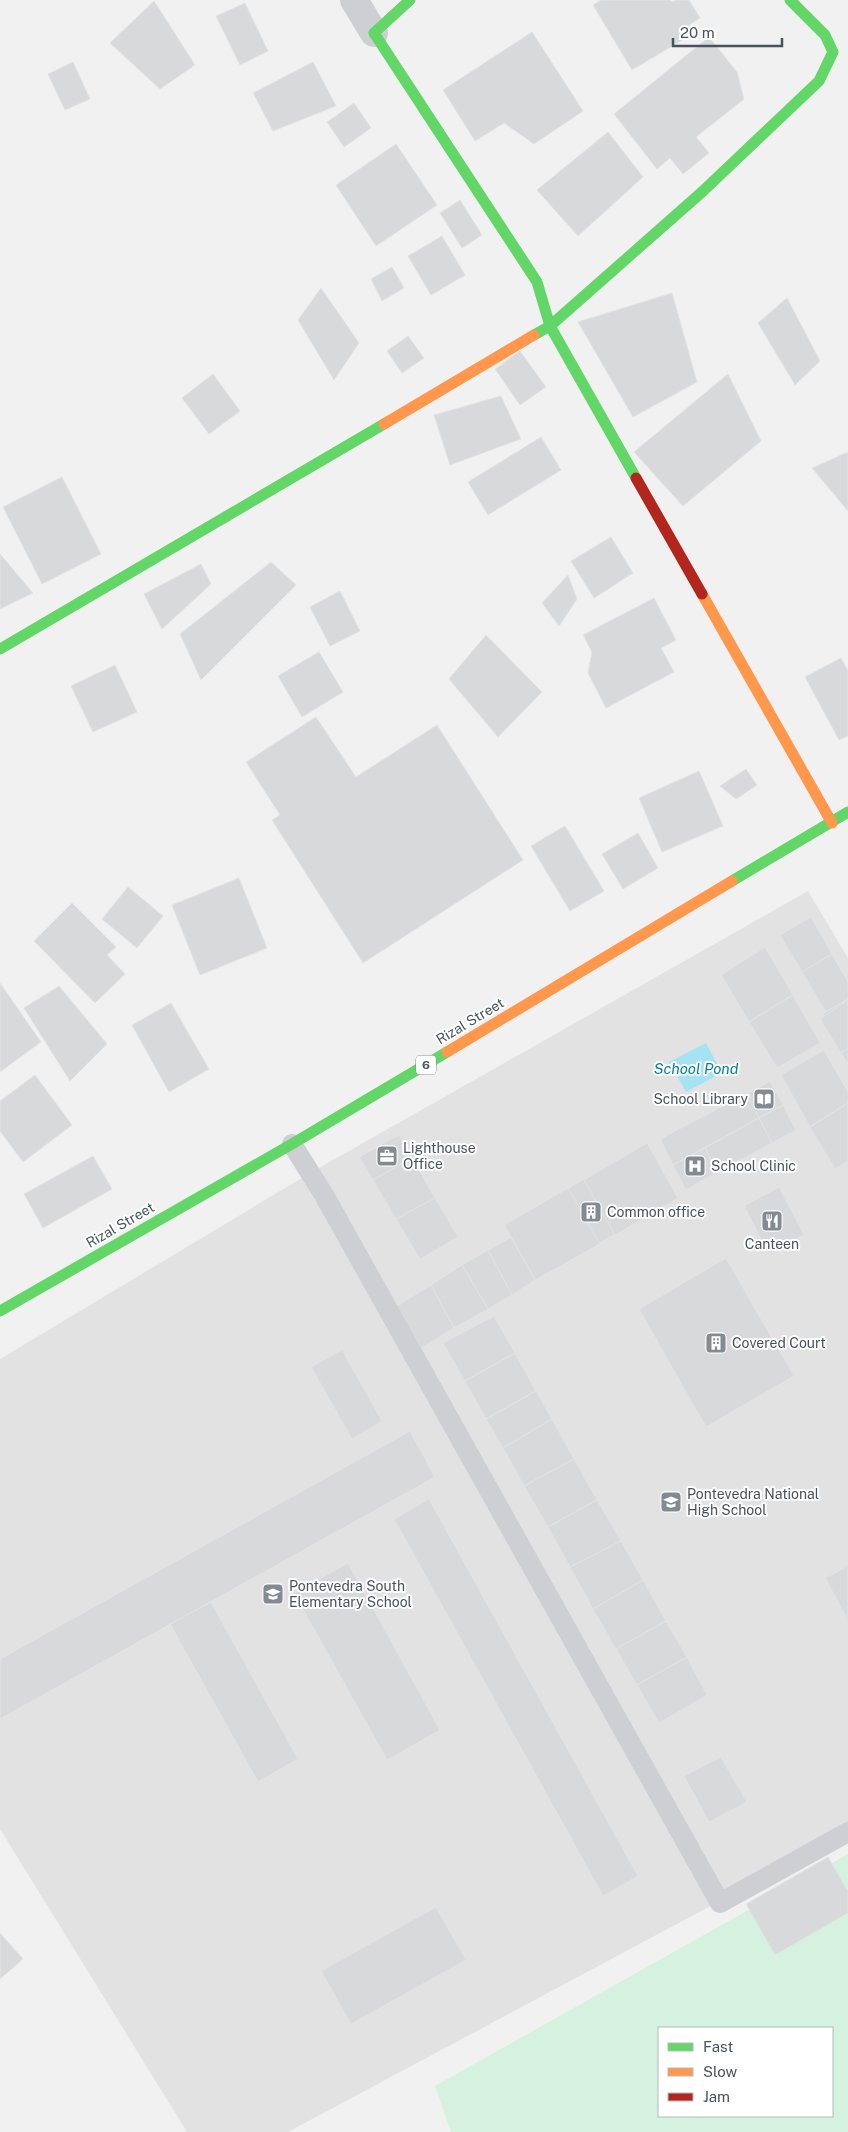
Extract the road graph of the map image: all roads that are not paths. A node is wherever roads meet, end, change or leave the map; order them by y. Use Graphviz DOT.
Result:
graph roads {
  1 [pos="354,0"];
  2 [pos="410,0"];
  3 [pos="790,0"];
  4 [pos="374,33"];
  5 [pos="550,326"];
  6 [pos="0,649"];
  7 [pos="848,812"];
  8 [pos="832,823"];
  9 [pos="292,1144"];
  10 [pos="0,1311"];
  11 [pos="848,1832"];
  1 -- 4 [label="street"];
  2 -- 4 [label="main road"];
  3 -- 5 [label="main road"];
  4 -- 5 [label="main road"];
  5 -- 6 [label="main road"];
  5 -- 8 [label="main road"];
  7 -- 8 [label="main road, Rizal Street / 6"];
  8 -- 9 [label="main road, Rizal Street / 6"];
  9 -- 10 [label="main road, Rizal Street / 6"];
  9 -- 11 [label="lane"];
}
